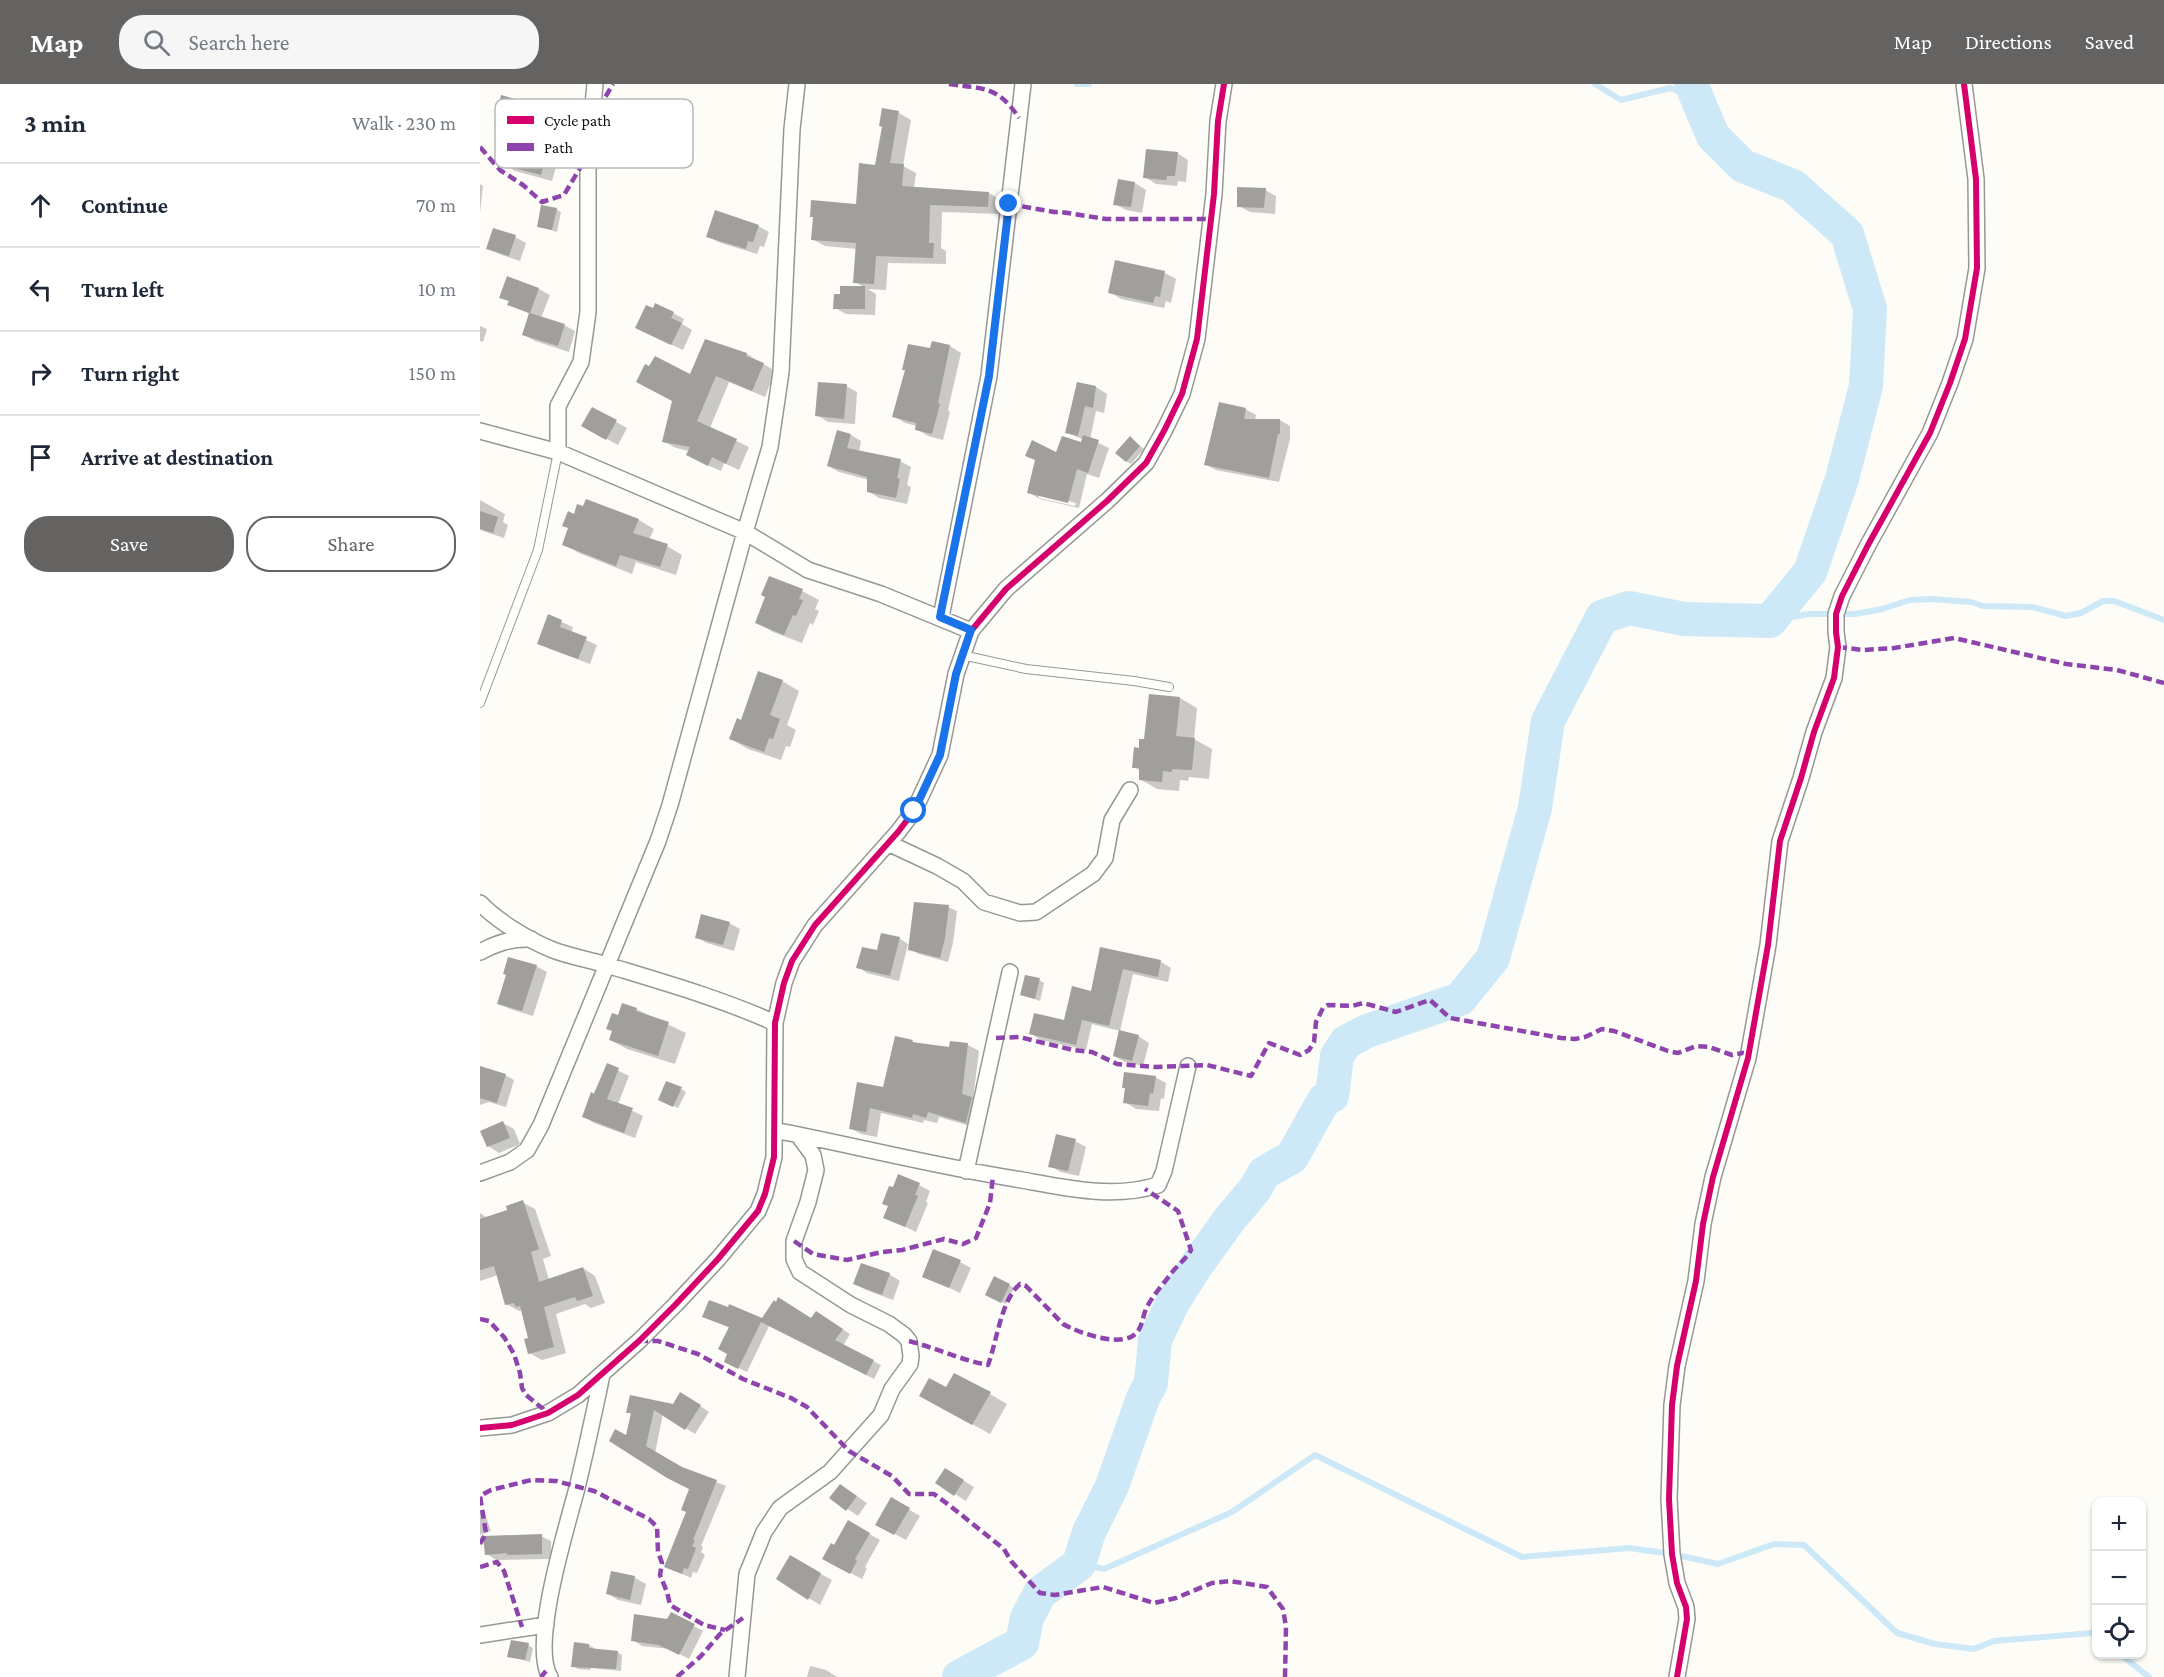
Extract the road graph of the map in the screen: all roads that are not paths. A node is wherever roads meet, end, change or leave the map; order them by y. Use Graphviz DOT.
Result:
graph roads {
  1 [pos="595,84"];
  2 [pos="797,84"];
  3 [pos="1023,84"];
  4 [pos="1224,84"];
  5 [pos="1964,84"];
  6 [pos="594,99"];
  7 [pos="588,168"];
  8 [pos="480,431"];
  9 [pos="558,452"];
  10 [pos="745,532"];
  11 [pos="940,617"];
  12 [pos="971,630"];
  13 [pos="962,655"];
  14 [pos="1169,687"];
  15 [pos="480,703"];
  16 [pos="1130,790"];
  17 [pos="888,843"];
  18 [pos="480,903"];
  19 [pos="531,939"];
  20 [pos="480,952"];
  21 [pos="608,965"];
  22 [pos="1010,972"];
  23 [pos="775,1023"];
  24 [pos="1188,1066"];
  25 [pos="774,1130"];
  26 [pos="798,1135"];
  27 [pos="966,1171"];
  28 [pos="480,1173"];
  29 [pos="602,1375"];
  30 [pos="480,1428"];
  31 [pos="546,1625"];
  32 [pos="480,1635"];
  33 [pos="550,1677"];
  34 [pos="737,1677"];
  35 [pos="1677,1677"];
  1 -- 6 [label="street"];
  2 -- 10 [label="street"];
  3 -- 11 [label="street"];
  4 -- 12 [label="street"];
  5 -- 35 [label="street"];
  7 -- 9 [label="street"];
  8 -- 9 [label="street"];
  9 -- 10 [label="street"];
  9 -- 15 [label="lane"];
  10 -- 11 [label="street"];
  10 -- 21 [label="street"];
  11 -- 12 [label="street"];
  12 -- 13 [label="street"];
  13 -- 14 [label="lane"];
  13 -- 17 [label="street"];
  16 -- 17 [label="street"];
  17 -- 23 [label="street"];
  18 -- 19 [label="street"];
  19 -- 20 [label="street"];
  19 -- 21 [label="street"];
  21 -- 23 [label="street"];
  21 -- 28 [label="street"];
  22 -- 27 [label="street"];
  23 -- 25 [label="street"];
  24 -- 27 [label="street"];
  25 -- 26 [label="street"];
  25 -- 29 [label="street"];
  26 -- 27 [label="street"];
  26 -- 34 [label="street"];
  29 -- 30 [label="street"];
  29 -- 31 [label="street"];
  31 -- 32 [label="street"];
  31 -- 33 [label="street"];
}
